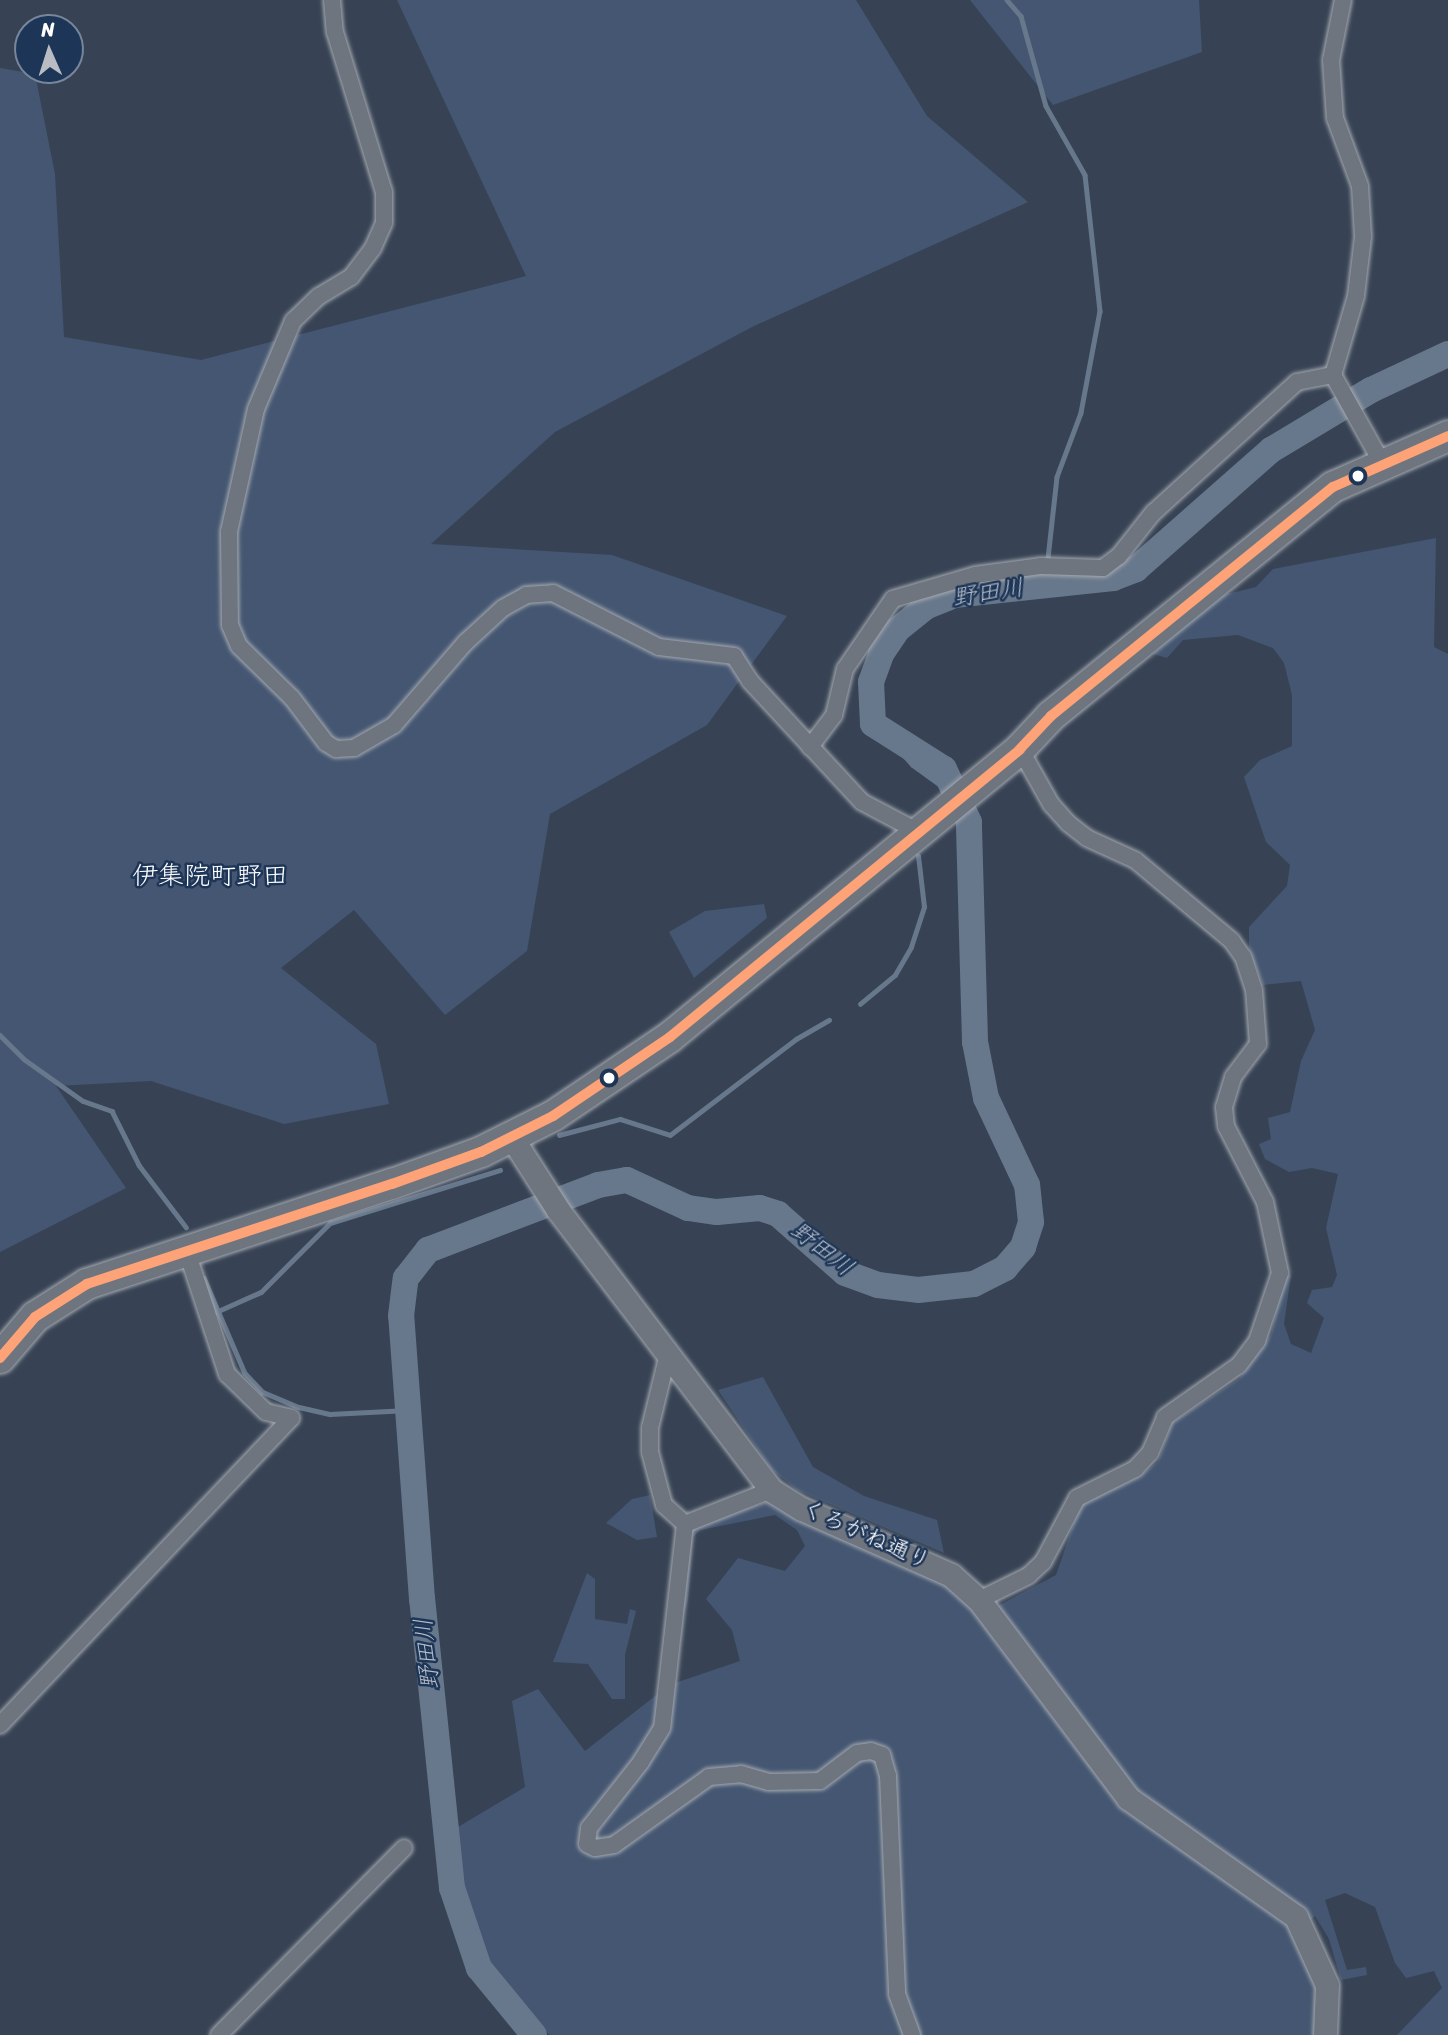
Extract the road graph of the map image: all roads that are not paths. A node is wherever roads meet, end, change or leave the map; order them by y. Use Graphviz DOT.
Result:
graph roads {
  1 [pos="332,0"];
  2 [pos="1343,0"];
  3 [pos="1334,381"];
  4 [pos="1448,436"];
  5 [pos="1382,463"];
  6 [pos="810,747"];
  7 [pos="1020,749"];
  8 [pos="919,832"];
  9 [pos="512,1138"];
  10 [pos="186,1249"];
  11 [pos="0,1358"];
  12 [pos="667,1358"];
  13 [pos="771,1490"];
  14 [pos="685,1524"];
  15 [pos="979,1600"];
  16 [pos="0,1725"];
  17 [pos="404,1848"];
  18 [pos="219,2035"];
  19 [pos="912,2035"];
  20 [pos="1325,2035"];
  1 -- 6 [label="street"];
  2 -- 3 [label="street"];
  3 -- 5 [label="street"];
  3 -- 6 [label="street"];
  4 -- 5 [label="highway"];
  5 -- 7 [label="highway"];
  6 -- 8 [label="street"];
  7 -- 8 [label="highway"];
  7 -- 15 [label="street"];
  8 -- 9 [label="highway"];
  9 -- 10 [label="highway"];
  9 -- 12 [label="street, くろがね通り"];
  10 -- 11 [label="highway"];
  10 -- 16 [label="street"];
  12 -- 13 [label="street, くろがね通り"];
  12 -- 14 [label="street"];
  13 -- 14 [label="street"];
  13 -- 15 [label="street, くろがね通り"];
  14 -- 19 [label="street"];
  15 -- 20 [label="street, くろがね通り"];
  17 -- 18 [label="street"];
}
